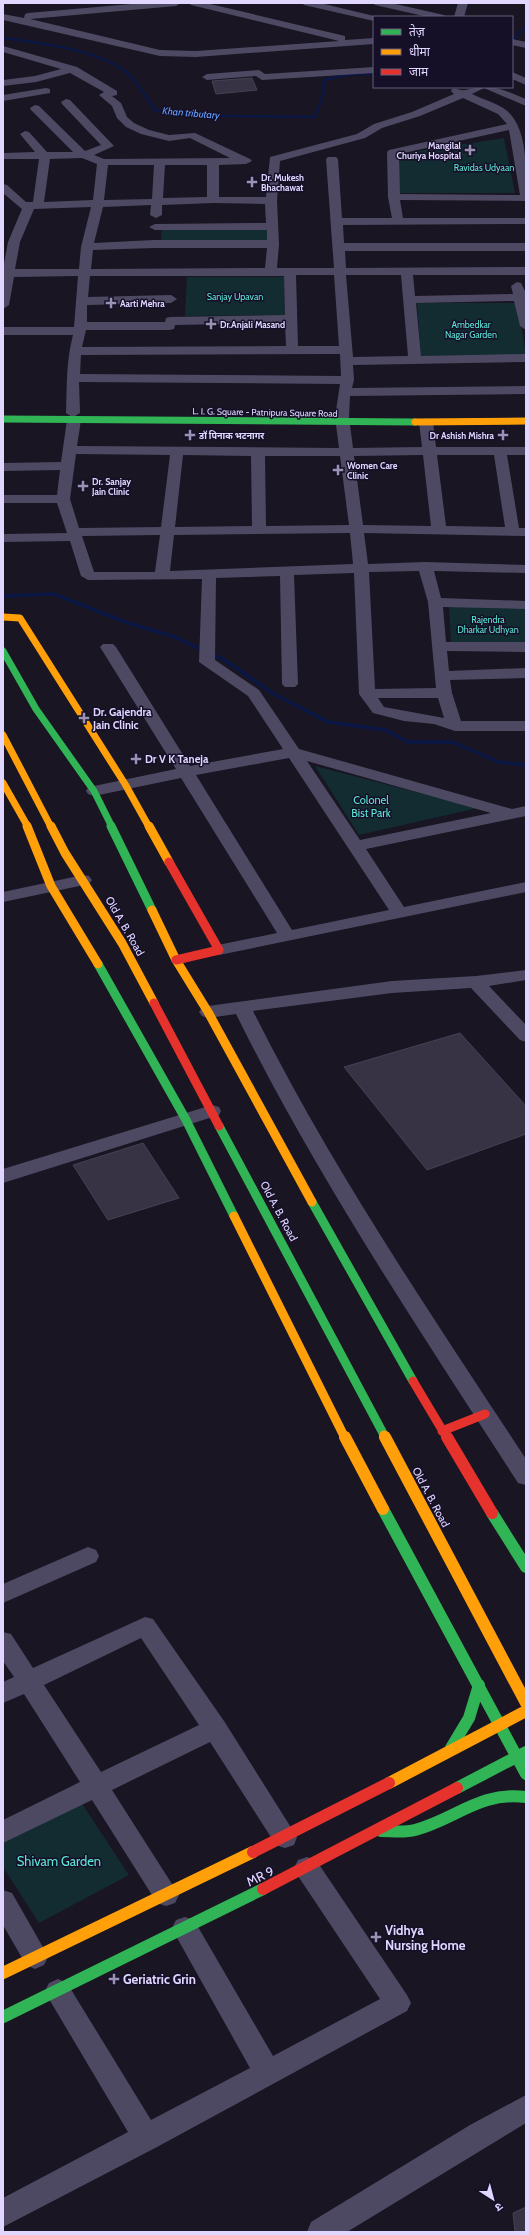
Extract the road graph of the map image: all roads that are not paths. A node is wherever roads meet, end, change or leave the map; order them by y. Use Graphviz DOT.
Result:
graph roads {
  1 [pos="164,3"];
  2 [pos="176,3"];
  3 [pos="194,3"];
  4 [pos="307,3"];
  5 [pos="378,3"];
  6 [pos="463,3"];
  7 [pos="75,7"];
  8 [pos="436,16"];
  9 [pos="460,16"];
  10 [pos="373,18"];
  11 [pos="6,20"];
  12 [pos="373,41"];
  13 [pos="360,42"];
  14 [pos="513,42"];
  15 [pos="526,45"];
  16 [pos="3,49"];
  17 [pos="73,69"];
  18 [pos="373,70"];
  19 [pos="526,71"];
  20 [pos="513,75"];
  21 [pos="513,76"];
  22 [pos="207,77"];
  23 [pos="526,82"];
  24 [pos="3,83"];
  25 [pos="448,88"];
  26 [pos="477,88"];
  27 [pos="491,88"];
  28 [pos="46,91"];
  29 [pos="462,94"];
  30 [pos="3,98"];
  31 [pos="66,102"];
  32 [pos="526,103"];
  33 [pos="35,108"];
  34 [pos="514,126"];
  35 [pos="25,134"];
  36 [pos="4,155"];
  37 [pos="83,155"];
  38 [pos="45,157"];
  39 [pos="332,159"];
  40 [pos="246,161"];
  41 [pos="104,162"];
  42 [pos="160,162"];
  43 [pos="213,163"];
  44 [pos="276,163"];
  45 [pos="524,170"];
  46 [pos="3,187"];
  47 [pos="394,197"];
  48 [pos="526,197"];
  49 [pos="213,200"];
  50 [pos="156,202"];
  51 [pos="271,202"];
  52 [pos="98,204"];
  53 [pos="34,205"];
  54 [pos="526,221"];
  55 [pos="336,222"];
  56 [pos="398,222"];
  57 [pos="452,222"];
  58 [pos="272,226"];
  59 [pos="155,227"];
  60 [pos="8,242"];
  61 [pos="154,244"];
  62 [pos="273,244"];
  63 [pos="526,246"];
  64 [pos="87,247"];
  65 [pos="338,247"];
  66 [pos="458,247"];
  67 [pos="520,271"];
  68 [pos="461,272"];
  69 [pos="6,273"];
  70 [pos="177,273"];
  71 [pos="340,273"];
  72 [pos="406,273"];
  73 [pos="84,274"];
  74 [pos="271,274"];
  75 [pos="290,274"];
  76 [pos="522,297"];
  77 [pos="171,300"];
  78 [pos="408,300"];
  79 [pos="81,301"];
  80 [pos="3,305"];
  81 [pos="292,319"];
  82 [pos="170,323"];
  83 [pos="526,326"];
  84 [pos="80,328"];
  85 [pos="3,331"];
  86 [pos="292,350"];
  87 [pos="75,351"];
  88 [pos="169,351"];
  89 [pos="346,356"];
  90 [pos="526,358"];
  91 [pos="415,360"];
  92 [pos="73,378"];
  93 [pos="348,380"];
  94 [pos="526,390"];
  95 [pos="344,392"];
  96 [pos="3,414"];
  97 [pos="526,414"];
  98 [pos="73,416"];
  99 [pos="3,419"];
  100 [pos="343,420"];
  101 [pos="526,421"];
  102 [pos="426,422"];
  103 [pos="69,450"];
  104 [pos="177,451"];
  105 [pos="430,451"];
  106 [pos="500,451"];
  107 [pos="526,451"];
  108 [pos="258,452"];
  109 [pos="347,452"];
  110 [pos="66,466"];
  111 [pos="3,467"];
  112 [pos="3,499"];
  113 [pos="63,499"];
  114 [pos="355,530"];
  115 [pos="440,530"];
  116 [pos="259,531"];
  117 [pos="166,532"];
  118 [pos="520,532"];
  119 [pos="74,534"];
  120 [pos="3,538"];
  121 [pos="426,566"];
  122 [pos="361,567"];
  123 [pos="287,570"];
  124 [pos="209,572"];
  125 [pos="525,573"];
  126 [pos="162,576"];
  127 [pos="435,602"];
  128 [pos="526,606"];
  129 [pos="3,617"];
  130 [pos="439,646"];
  131 [pos="108,647"];
  132 [pos="526,647"];
  133 [pos="3,651"];
  134 [pos="526,673"];
  135 [pos="442,676"];
  136 [pos="290,684"];
  137 [pos="444,693"];
  138 [pos="367,694"];
  139 [pos="455,726"];
  140 [pos="526,726"];
  141 [pos="3,735"];
  142 [pos="293,752"];
  143 [pos="185,772"];
  144 [pos="3,783"];
  145 [pos="125,784"];
  146 [pos="94,791"];
  147 [pos="519,812"];
  148 [pos="356,846"];
  149 [pos="83,880"];
  150 [pos="51,886"];
  151 [pos="526,886"];
  152 [pos="3,897"];
  153 [pos="399,912"];
  154 [pos="287,935"];
  155 [pos="219,950"];
  156 [pos="176,960"];
  157 [pos="524,976"];
  158 [pos="476,982"];
  159 [pos="242,1008"];
  160 [pos="208,1012"];
  161 [pos="526,1036"];
  162 [pos="212,1111"];
  163 [pos="185,1118"];
  164 [pos="3,1176"];
  165 [pos="485,1414"];
  166 [pos="442,1431"];
  167 [pos="526,1477"];
  168 [pos="88,1556"];
  169 [pos="526,1568"];
  170 [pos="3,1594"];
  171 [pos="3,1641"];
  172 [pos="28,1681"];
  173 [pos="479,1685"];
  174 [pos="3,1693"];
  175 [pos="526,1703"];
  176 [pos="526,1712"];
  177 [pos="500,1724"];
  178 [pos="215,1728"];
  179 [pos="449,1750"];
  180 [pos="526,1752"];
  181 [pos="516,1756"];
  182 [pos="526,1774"];
  183 [pos="97,1788"];
  184 [pos="526,1797"];
  185 [pos="376,1831"];
  186 [pos="3,1832"];
  187 [pos="285,1836"];
  188 [pos="307,1868"];
  189 [pos="166,1895"];
  190 [pos="3,1901"];
  191 [pos="184,1928"];
  192 [pos="36,1957"];
  193 [pos="3,1973"];
  194 [pos="58,1990"];
  195 [pos="3,2017"];
  196 [pos="268,2073"];
  197 [pos="526,2108"];
  198 [pos="147,2138"];
  199 [pos="3,2213"];
  200 [pos="321,2232"];
  1 -- 2 [label="street"];
  1 -- 7 [label="street"];
  3 -- 13 [label="street"];
  4 -- 10 [label="street"];
  5 -- 8 [label="street"];
  6 -- 9 [label="street"];
  7 -- 11 [label="street"];
  11 -- 13 [label="street"];
  12 -- 13 [label="street"];
  14 -- 15 [label="street"];
  16 -- 17 [label="street"];
  17 -- 24 [label="street"];
  17 -- 40 [label="street"];
  18 -- 22 [label="street"];
  19 -- 20 [label="street"];
  21 -- 23 [label="street"];
  25 -- 29 [label="street"];
  26 -- 29 [label="street"];
  27 -- 32 [label="street"];
  28 -- 30 [label="street"];
  29 -- 34 [label="street"];
  29 -- 44 [label="street"];
  31 -- 37 [label="street"];
  33 -- 37 [label="street"];
  34 -- 45 [label="street"];
  34 -- 47 [label="street"];
  35 -- 38 [label="street"];
  36 -- 38 [label="street"];
  37 -- 38 [label="street"];
  37 -- 41 [label="street"];
  38 -- 53 [label="street"];
  39 -- 55 [label="street"];
  40 -- 43 [label="street"];
  40 -- 44 [label="street"];
  41 -- 42 [label="street"];
  41 -- 52 [label="street"];
  42 -- 43 [label="street"];
  42 -- 50 [label="street"];
  43 -- 49 [label="street"];
  44 -- 51 [label="street"];
  45 -- 48 [label="street"];
  46 -- 53 [label="street"];
  47 -- 48 [label="street"];
  47 -- 56 [label="street"];
  49 -- 50 [label="street"];
  49 -- 51 [label="street"];
  50 -- 52 [label="street"];
  50 -- 59 [label="street"];
  51 -- 58 [label="street"];
  52 -- 53 [label="street"];
  52 -- 64 [label="street"];
  53 -- 60 [label="street"];
  54 -- 57 [label="street"];
  55 -- 56 [label="street"];
  55 -- 65 [label="street"];
  56 -- 57 [label="street"];
  57 -- 66 [label="street"];
  58 -- 59 [label="street"];
  58 -- 62 [label="street"];
  59 -- 61 [label="street"];
  60 -- 69 [label="street"];
  61 -- 62 [label="street"];
  61 -- 64 [label="street"];
  62 -- 74 [label="street"];
  63 -- 66 [label="street"];
  64 -- 73 [label="street"];
  65 -- 66 [label="street"];
  65 -- 71 [label="street"];
  66 -- 68 [label="street"];
  67 -- 68 [label="street"];
  67 -- 76 [label="street"];
  68 -- 72 [label="street"];
  69 -- 73 [label="street"];
  69 -- 80 [label="street"];
  70 -- 73 [label="street"];
  70 -- 74 [label="street"];
  70 -- 77 [label="street"];
  71 -- 72 [label="street"];
  71 -- 75 [label="street"];
  71 -- 89 [label="street"];
  72 -- 78 [label="street"];
  73 -- 79 [label="street"];
  74 -- 75 [label="street"];
  75 -- 81 [label="street"];
  76 -- 78 [label="street"];
  76 -- 83 [label="street"];
  77 -- 79 [label="street"];
  77 -- 82 [label="street"];
  78 -- 91 [label="street"];
  79 -- 84 [label="street"];
  81 -- 82 [label="street"];
  81 -- 86 [label="street"];
  82 -- 84 [label="street"];
  82 -- 88 [label="street"];
  84 -- 85 [label="street"];
  84 -- 87 [label="street"];
  86 -- 88 [label="street"];
  86 -- 89 [label="street"];
  87 -- 88 [label="street"];
  87 -- 92 [label="street"];
  89 -- 91 [label="street"];
  89 -- 93 [label="street"];
  90 -- 91 [label="street"];
  92 -- 93 [label="street"];
  92 -- 98 [label="street"];
  93 -- 95 [label="street"];
  94 -- 95 [label="street"];
  95 -- 100 [label="street"];
  96 -- 98 [label="main road, L. I. G. Square - Patnipura Square Road"];
  97 -- 100 [label="main road, L. I. G. Square - Patnipura Square Road"];
  98 -- 99 [label="main road, L. I. G. Square - Patnipura Square Road"];
  98 -- 100 [label="main road, L. I. G. Square - Patnipura Square Road"];
  98 -- 103 [label="street"];
  100 -- 102 [label="main road, L. I. G. Square - Patnipura Square Road"];
  100 -- 109 [label="street"];
  101 -- 102 [label="main road, L. I. G. Square - Patnipura Square Road"];
  102 -- 105 [label="street"];
  103 -- 104 [label="street"];
  103 -- 110 [label="street"];
  104 -- 108 [label="street"];
  104 -- 117 [label="street"];
  105 -- 106 [label="street"];
  105 -- 109 [label="street"];
  105 -- 115 [label="street"];
  106 -- 107 [label="street"];
  106 -- 118 [label="street"];
  108 -- 109 [label="street"];
  108 -- 116 [label="street"];
  109 -- 114 [label="street"];
  110 -- 111 [label="street"];
  110 -- 113 [label="street"];
  112 -- 113 [label="street"];
  113 -- 119 [label="street"];
  114 -- 115 [label="street"];
  114 -- 116 [label="street"];
  114 -- 122 [label="street"];
  115 -- 118 [label="street"];
  116 -- 117 [label="street"];
  117 -- 119 [label="street"];
  117 -- 126 [label="street"];
  119 -- 120 [label="street"];
  119 -- 126 [label="street"];
  121 -- 122 [label="street"];
  121 -- 125 [label="street"];
  121 -- 127 [label="street"];
  122 -- 123 [label="street"];
  122 -- 138 [label="street"];
  123 -- 124 [label="street"];
  123 -- 136 [label="street"];
  124 -- 126 [label="street"];
  124 -- 142 [label="street"];
  127 -- 128 [label="street"];
  127 -- 130 [label="street"];
  129 -- 145 [label="main road"];
  130 -- 132 [label="street"];
  130 -- 135 [label="street"];
  131 -- 143 [label="street"];
  133 -- 146 [label="main road"];
  134 -- 135 [label="street"];
  135 -- 137 [label="street"];
  137 -- 138 [label="street"];
  137 -- 139 [label="street"];
  138 -- 139 [label="street"];
  139 -- 140 [label="street"];
  141 -- 149 [label="main road, Old A. B. Road"];
  142 -- 143 [label="street"];
  142 -- 147 [label="street"];
  142 -- 148 [label="street"];
  143 -- 145 [label="street"];
  143 -- 154 [label="street"];
  144 -- 150 [label="main road"];
  145 -- 146 [label="street"];
  145 -- 155 [label="main road"];
  146 -- 156 [label="main road"];
  147 -- 148 [label="street"];
  148 -- 153 [label="street"];
  149 -- 150 [label="street"];
  149 -- 162 [label="main road, Old A. B. Road"];
  150 -- 152 [label="street"];
  150 -- 163 [label="main road"];
  151 -- 153 [label="street"];
  153 -- 154 [label="street"];
  154 -- 155 [label="street"];
  155 -- 156 [label="main road"];
  156 -- 160 [label="main road"];
  157 -- 158 [label="street"];
  158 -- 159 [label="street"];
  158 -- 161 [label="street"];
  159 -- 160 [label="street"];
  159 -- 165 [label="street"];
  160 -- 166 [label="main road"];
  162 -- 163 [label="street"];
  162 -- 175 [label="main road, Old A. B. Road"];
  163 -- 164 [label="street"];
  163 -- 173 [label="main road"];
  165 -- 166 [label="main road"];
  165 -- 167 [label="street"];
  166 -- 169 [label="main road"];
  168 -- 170 [label="street"];
  171 -- 172 [label="street"];
  172 -- 174 [label="street"];
  172 -- 178 [label="street"];
  172 -- 183 [label="street"];
  173 -- 177 [label="main road"];
  173 -- 179 [label="main road"];
  176 -- 177 [label="main road"];
  177 -- 179 [label="main road"];
  177 -- 181 [label="main road"];
  178 -- 183 [label="street"];
  178 -- 187 [label="street"];
  179 -- 187 [label="main road"];
  180 -- 181 [label="main road, MR 9"];
  181 -- 182 [label="main road"];
  181 -- 185 [label="main road, MR 9"];
  183 -- 186 [label="street"];
  183 -- 189 [label="street"];
  184 -- 185 [label="main road"];
  185 -- 188 [label="main road, MR 9"];
  187 -- 189 [label="main road"];
  188 -- 191 [label="main road, MR 9"];
  188 -- 196 [label="street"];
  189 -- 192 [label="main road"];
  190 -- 192 [label="street"];
  191 -- 194 [label="main road, MR 9"];
  191 -- 196 [label="street"];
  192 -- 193 [label="main road"];
  194 -- 195 [label="main road, MR 9"];
  194 -- 198 [label="street"];
  196 -- 198 [label="street"];
  197 -- 200 [label="street"];
  198 -- 199 [label="street"];
}
